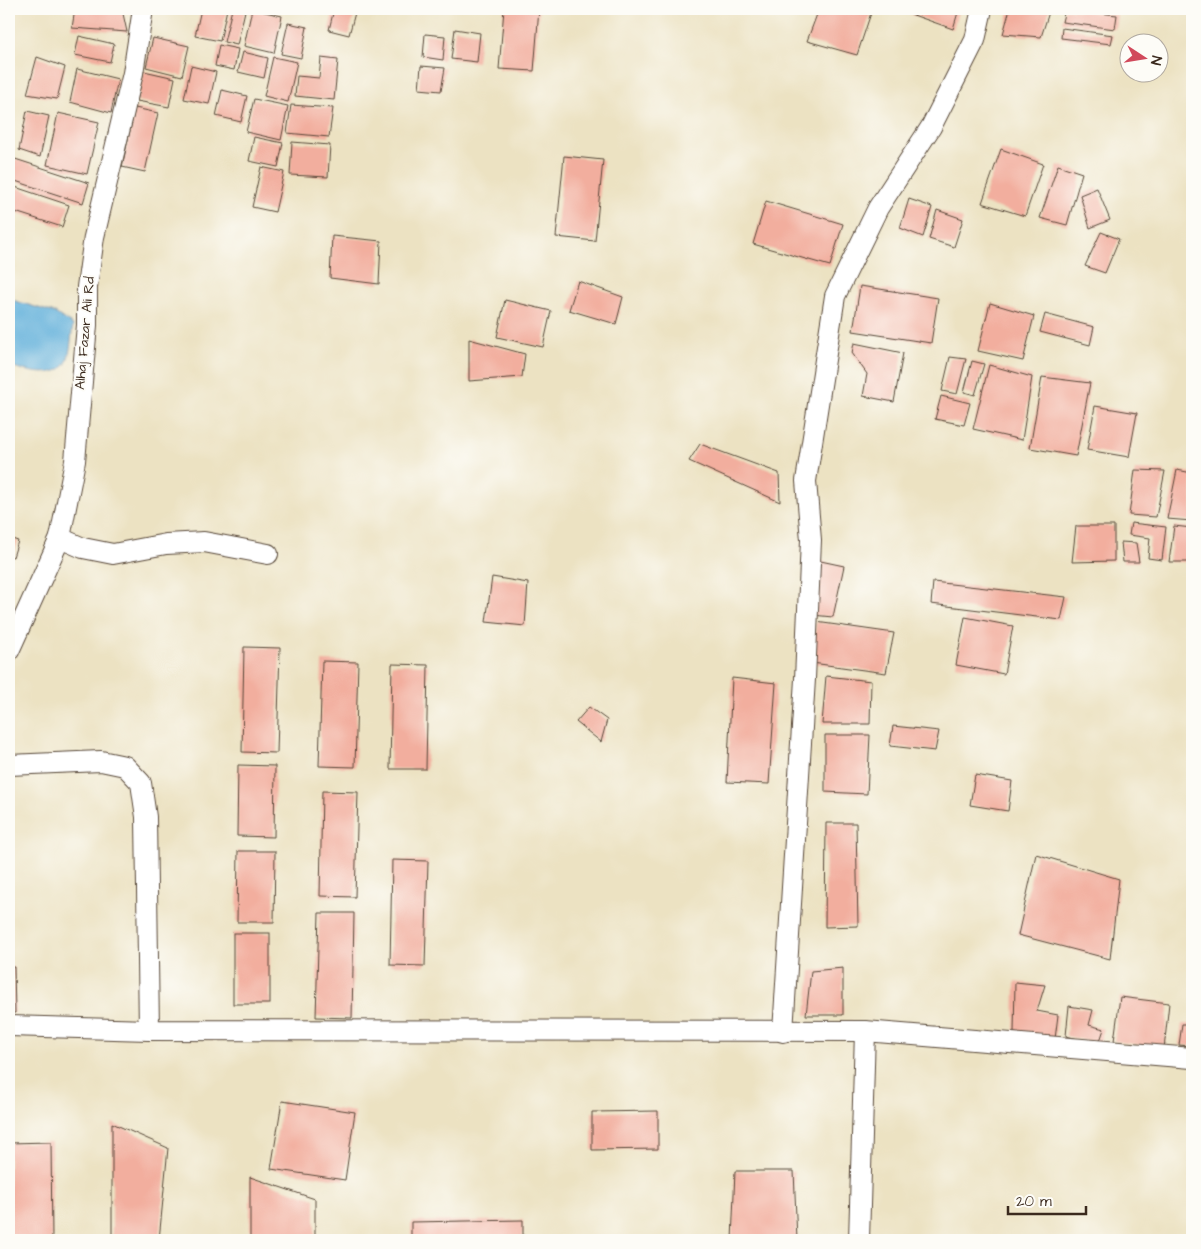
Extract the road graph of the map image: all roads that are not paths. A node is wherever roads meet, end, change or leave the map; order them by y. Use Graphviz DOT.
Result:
graph roads {
  1 [pos="144,9"];
  2 [pos="982,9"];
  3 [pos="60,538"];
  4 [pos="268,554"];
  5 [pos="9,651"];
  6 [pos="9,765"];
  7 [pos="9,1026"];
  8 [pos="149,1030"];
  9 [pos="865,1031"];
  10 [pos="783,1032"];
  11 [pos="1192,1058"];
  12 [pos="860,1240"];
  1 -- 3 [label="street, Alhaj Fazar Ali Rd"];
  2 -- 10 [label="street"];
  3 -- 4 [label="street"];
  3 -- 5 [label="street, Alhaj Fazar Ali Rd"];
  6 -- 8 [label="street"];
  7 -- 8 [label="street"];
  8 -- 10 [label="street"];
  9 -- 10 [label="street"];
  9 -- 11 [label="street"];
  9 -- 12 [label="street"];
}
